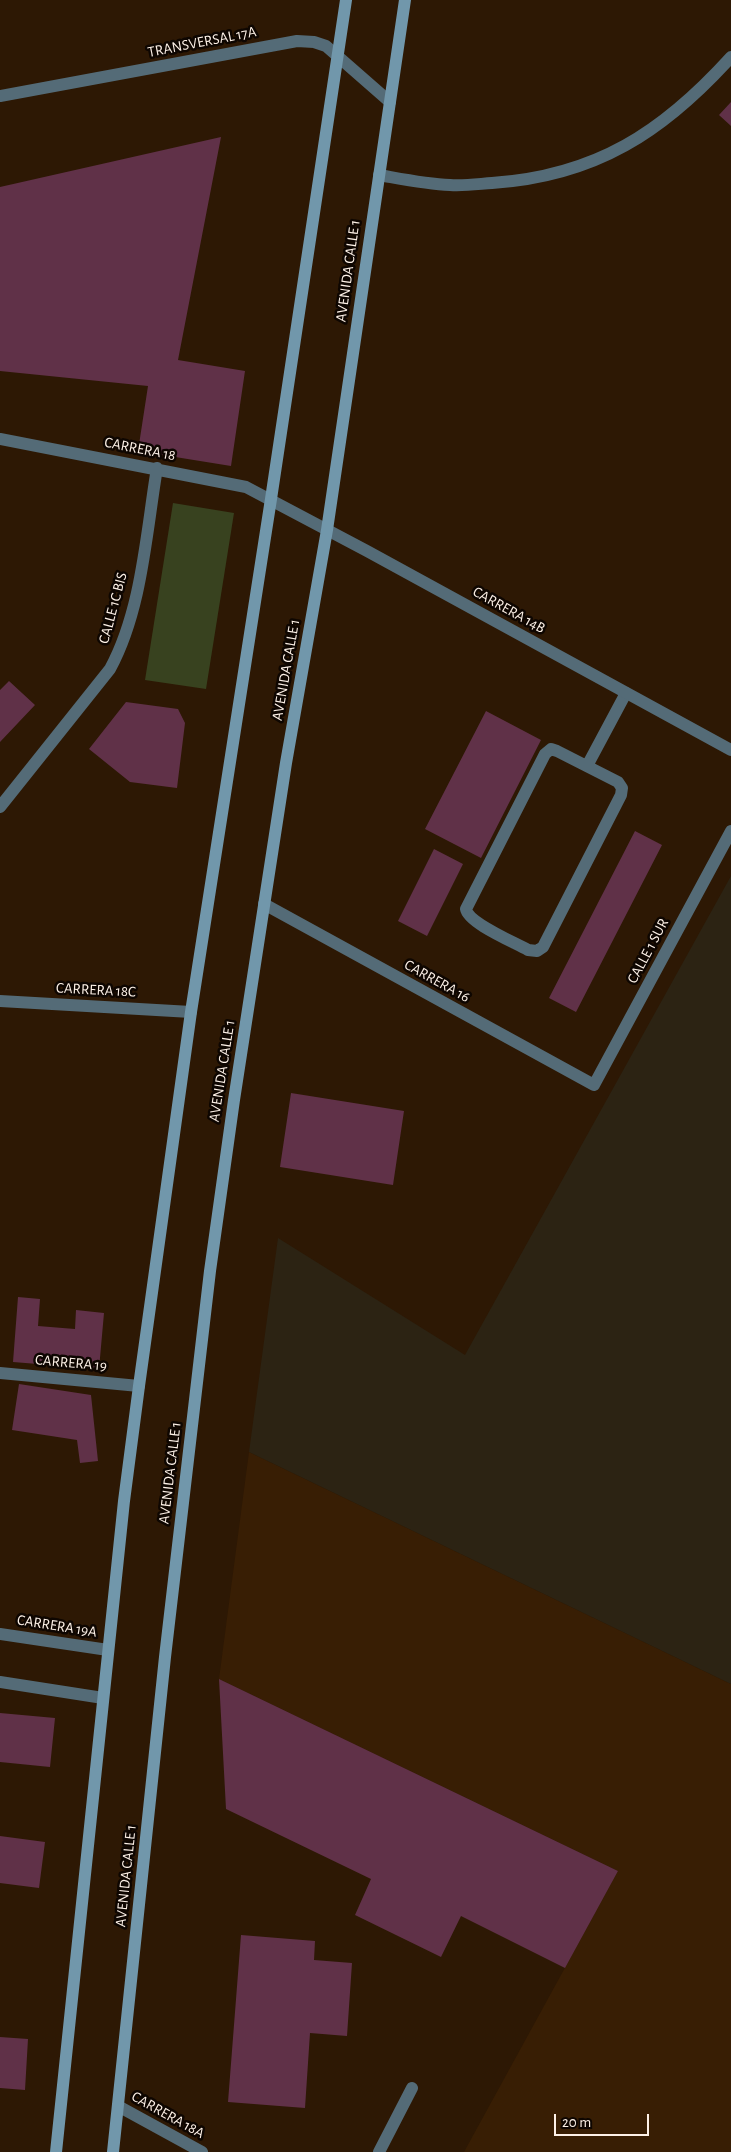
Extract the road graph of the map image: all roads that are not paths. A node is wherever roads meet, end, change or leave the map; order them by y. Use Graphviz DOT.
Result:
graph roads {
  1 [pos="346,0"];
  2 [pos="405,0"];
  3 [pos="337,55"];
  4 [pos="731,57"];
  5 [pos="0,96"];
  6 [pos="390,102"];
  7 [pos="378,175"];
  8 [pos="0,439"];
  9 [pos="157,468"];
  10 [pos="271,499"];
  11 [pos="327,530"];
  12 [pos="626,692"];
  13 [pos="731,750"];
  14 [pos="587,766"];
  15 [pos="0,807"];
  16 [pos="731,832"];
  17 [pos="264,904"];
  18 [pos="0,1001"];
  19 [pos="191,1012"];
  20 [pos="594,1086"];
  21 [pos="0,1373"];
  22 [pos="139,1386"];
  23 [pos="0,1634"];
  24 [pos="108,1650"];
  25 [pos="0,1682"];
  26 [pos="103,1698"];
  27 [pos="412,2088"];
  28 [pos="118,2106"];
  29 [pos="56,2152"];
  30 [pos="113,2152"];
  31 [pos="202,2152"];
  32 [pos="379,2152"];
  1 -- 3 [label="main road"];
  2 -- 6 [label="main road, AVENIDA CALLE 1"];
  3 -- 5 [label="street, TRANSVERSAL 17A"];
  3 -- 6 [label="street, TRANSVERSAL 17A"];
  3 -- 10 [label="main road"];
  4 -- 7 [label="street"];
  6 -- 7 [label="main road, AVENIDA CALLE 1"];
  7 -- 11 [label="main road, AVENIDA CALLE 1"];
  8 -- 9 [label="street, CARRERA 18"];
  9 -- 10 [label="street, CARRERA 18"];
  9 -- 15 [label="street, CALLE 1C BIS"];
  10 -- 11 [label="street, CARRERA 14B"];
  10 -- 19 [label="main road"];
  11 -- 12 [label="street, CARRERA 14B"];
  11 -- 17 [label="main road, AVENIDA CALLE 1"];
  12 -- 13 [label="street, CARRERA 14B"];
  12 -- 14 [label="street"];
  14 -- 14 [label="street"];
  16 -- 20 [label="street, CALLE 1 SUR"];
  17 -- 20 [label="street, CARRERA 16"];
  17 -- 28 [label="main road, AVENIDA CALLE 1"];
  18 -- 19 [label="street, CARRERA 18C"];
  19 -- 22 [label="main road"];
  21 -- 22 [label="street, CARRERA 19"];
  22 -- 24 [label="main road"];
  23 -- 24 [label="street, CARRERA 19A"];
  24 -- 26 [label="main road"];
  25 -- 26 [label="street"];
  26 -- 29 [label="main road"];
  27 -- 32 [label="street"];
  28 -- 30 [label="main road, AVENIDA CALLE 1"];
  28 -- 31 [label="street, CARRERA 18A"];
}
